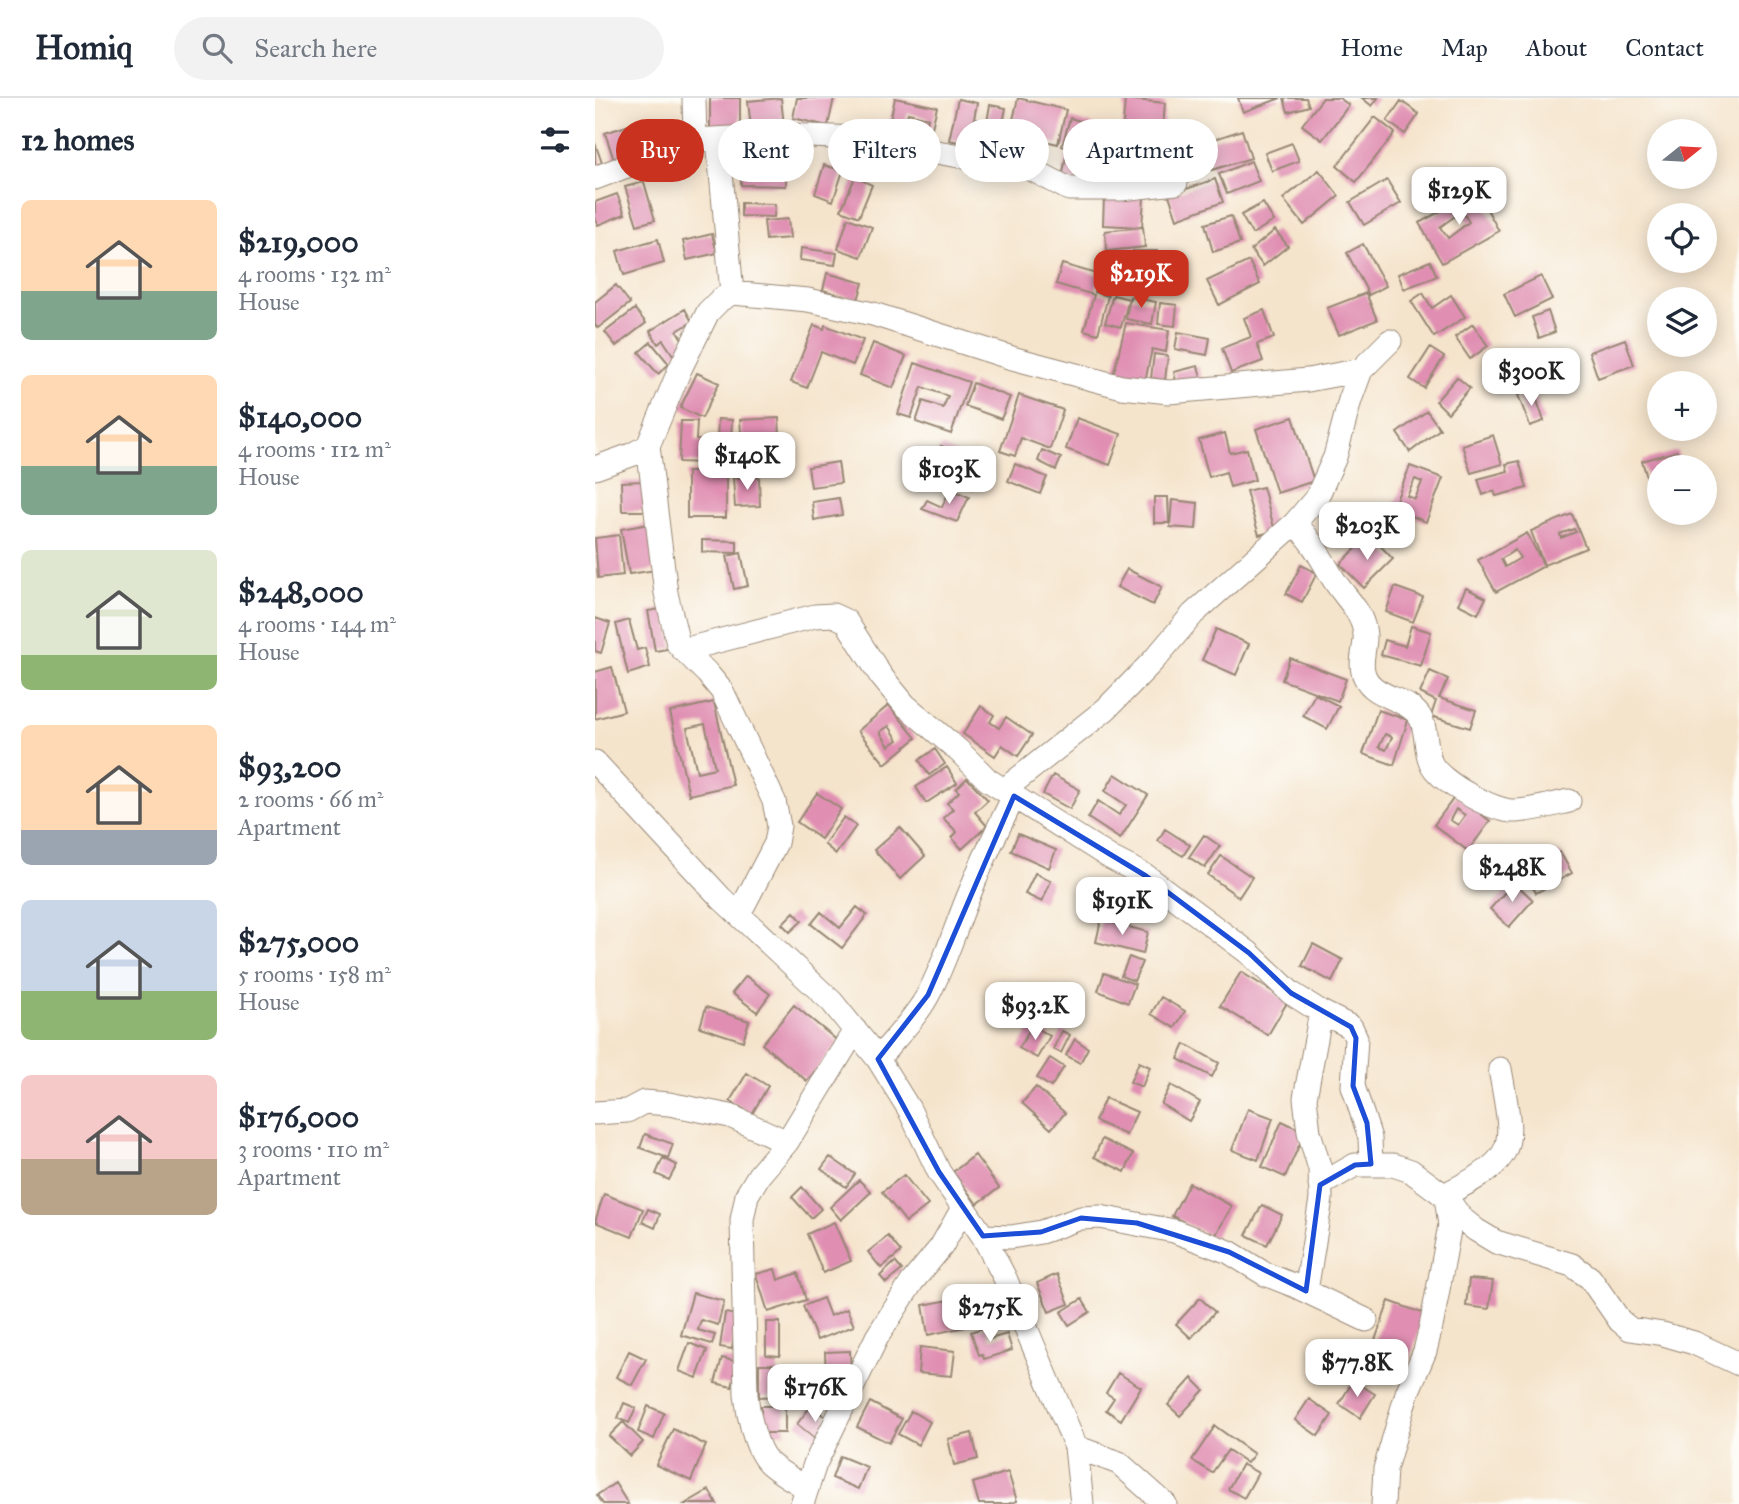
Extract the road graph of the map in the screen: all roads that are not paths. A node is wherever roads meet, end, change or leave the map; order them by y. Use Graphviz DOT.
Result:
graph roads {
  1 [pos="694,98"];
  2 [pos="706,140"];
  3 [pos="595,178"];
  4 [pos="1176,183"];
  5 [pos="732,293"];
  6 [pos="1390,341"];
  7 [pos="1361,370"];
  8 [pos="648,446"];
  9 [pos="595,468"];
  10 [pos="1294,523"];
  11 [pos="684,650"];
  12 [pos="595,762"];
  13 [pos="1009,793"];
  14 [pos="1569,801"];
  15 [pos="739,914"];
  16 [pos="1321,1012"];
  17 [pos="855,1030"];
  18 [pos="878,1059"];
  19 [pos="1500,1069"];
  20 [pos="595,1113"];
  21 [pos="787,1142"];
  22 [pos="1371,1164"];
  23 [pos="1320,1185"];
  24 [pos="1445,1196"];
  25 [pos="963,1208"];
  26 [pos="983,1236"];
  27 [pos="1306,1291"];
  28 [pos="1366,1320"];
  29 [pos="1739,1364"];
  30 [pos="1076,1447"];
  31 [pos="805,1496"];
  32 [pos="1082,1504"];
  33 [pos="1165,1504"];
  34 [pos="1383,1504"];
  1 -- 2 [label="street"];
  2 -- 3 [label="street"];
  2 -- 4 [label="street"];
  2 -- 5 [label="street"];
  5 -- 7 [label="street"];
  5 -- 8 [label="street"];
  6 -- 7 [label="street"];
  7 -- 10 [label="street"];
  8 -- 9 [label="street"];
  8 -- 11 [label="street"];
  10 -- 13 [label="street"];
  10 -- 14 [label="street"];
  11 -- 13 [label="street"];
  11 -- 15 [label="street"];
  12 -- 15 [label="street"];
  13 -- 16 [label="street"];
  13 -- 18 [label="street"];
  15 -- 17 [label="street"];
  16 -- 22 [label="street"];
  16 -- 23 [label="street"];
  17 -- 18 [label="street"];
  17 -- 21 [label="street"];
  18 -- 25 [label="street"];
  19 -- 24 [label="street"];
  20 -- 21 [label="street"];
  21 -- 31 [label="street"];
  22 -- 23 [label="street"];
  22 -- 24 [label="street"];
  23 -- 27 [label="street"];
  24 -- 29 [label="street"];
  24 -- 34 [label="street"];
  25 -- 26 [label="street"];
  25 -- 31 [label="street"];
  26 -- 27 [label="street"];
  26 -- 30 [label="street"];
  27 -- 28 [label="street"];
  30 -- 32 [label="street"];
  30 -- 33 [label="street"];
}
